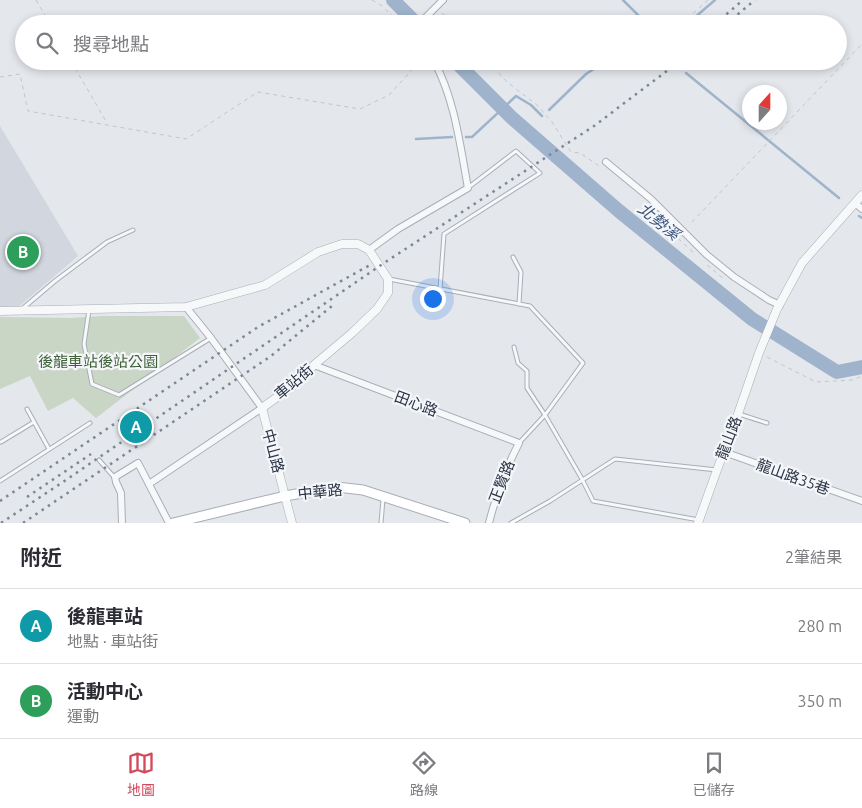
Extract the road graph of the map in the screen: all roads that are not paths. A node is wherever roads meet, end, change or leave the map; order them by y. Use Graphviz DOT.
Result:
graph roads {
  1 [pos="442,0"];
  2 [pos="428,15"];
  3 [pos="439,70"];
  4 [pos="606,162"];
  5 [pos="468,188"];
  6 [pos="862,195"];
  7 [pos="855,203"];
  8 [pos="862,209"];
  9 [pos="133,230"];
  10 [pos="369,250"];
  11 [pos="513,257"];
  12 [pos="388,279"];
  13 [pos="440,289"];
  14 [pos="519,304"];
  15 [pos="186,307"];
  16 [pos="778,307"];
  17 [pos="89,309"];
  18 [pos="0,311"];
  19 [pos="19,311"];
  20 [pos="211,338"];
  21 [pos="514,347"];
  22 [pos="314,365"];
  23 [pos="262,408"];
  24 [pos="27,409"];
  25 [pos="738,414"];
  26 [pos="545,415"];
  27 [pos="34,422"];
  28 [pos="90,422"];
  29 [pos="767,423"];
  30 [pos="1,442"];
  31 [pos="519,443"];
  32 [pos="49,449"];
  33 [pos="724,452"];
  34 [pos="99,460"];
  35 [pos="716,470"];
  36 [pos="115,477"];
  37 [pos="582,479"];
  38 [pos="0,480"];
  39 [pos="148,484"];
  40 [pos="285,496"];
  41 [pos="383,496"];
  42 [pos="862,501"];
  43 [pos="699,522"];
  44 [pos="122,523"];
  45 [pos="171,523"];
  46 [pos="292,523"];
  47 [pos="380,523"];
  48 [pos="465,523"];
  49 [pos="488,523"];
  50 [pos="511,523"];
  1 -- 2 [label="street"];
  3 -- 5 [label="street"];
  4 -- 16 [label="street"];
  5 -- 10 [label="street"];
  5 -- 13 [label="lane"];
  6 -- 7 [label="street"];
  7 -- 8 [label="street"];
  7 -- 16 [label="street"];
  9 -- 19 [label="lane"];
  10 -- 12 [label="street"];
  10 -- 15 [label="street"];
  11 -- 14 [label="lane"];
  12 -- 13 [label="lane"];
  12 -- 22 [label="street, 車站街"];
  13 -- 14 [label="lane"];
  14 -- 26 [label="lane"];
  15 -- 17 [label="street"];
  15 -- 20 [label="street"];
  16 -- 25 [label="street, 龍山路"];
  17 -- 19 [label="street"];
  17 -- 20 [label="lane"];
  18 -- 19 [label="street"];
  20 -- 23 [label="street"];
  21 -- 26 [label="lane"];
  22 -- 23 [label="street, 車站街"];
  22 -- 31 [label="street, 田心路"];
  23 -- 39 [label="street, 車站街"];
  23 -- 40 [label="street, 中山路"];
  24 -- 27 [label="lane"];
  25 -- 29 [label="lane"];
  25 -- 33 [label="street, 龍山路"];
  26 -- 31 [label="lane"];
  26 -- 37 [label="lane"];
  27 -- 30 [label="lane"];
  27 -- 32 [label="lane"];
  28 -- 32 [label="lane"];
  31 -- 49 [label="street, 正賢路"];
  32 -- 38 [label="lane"];
  33 -- 35 [label="street, 龍山路"];
  33 -- 42 [label="street, 龍山路35巷"];
  34 -- 36 [label="lane"];
  35 -- 37 [label="lane"];
  35 -- 43 [label="street, 龍山路"];
  36 -- 39 [label="street"];
  36 -- 44 [label="street"];
  37 -- 43 [label="lane"];
  37 -- 50 [label="lane"];
  39 -- 45 [label="street"];
  40 -- 41 [label="main road, 中華路"];
  40 -- 45 [label="main road, 中華路"];
  40 -- 46 [label="street, 中山路"];
  41 -- 47 [label="lane"];
  41 -- 48 [label="main road, 中華路"];
}
